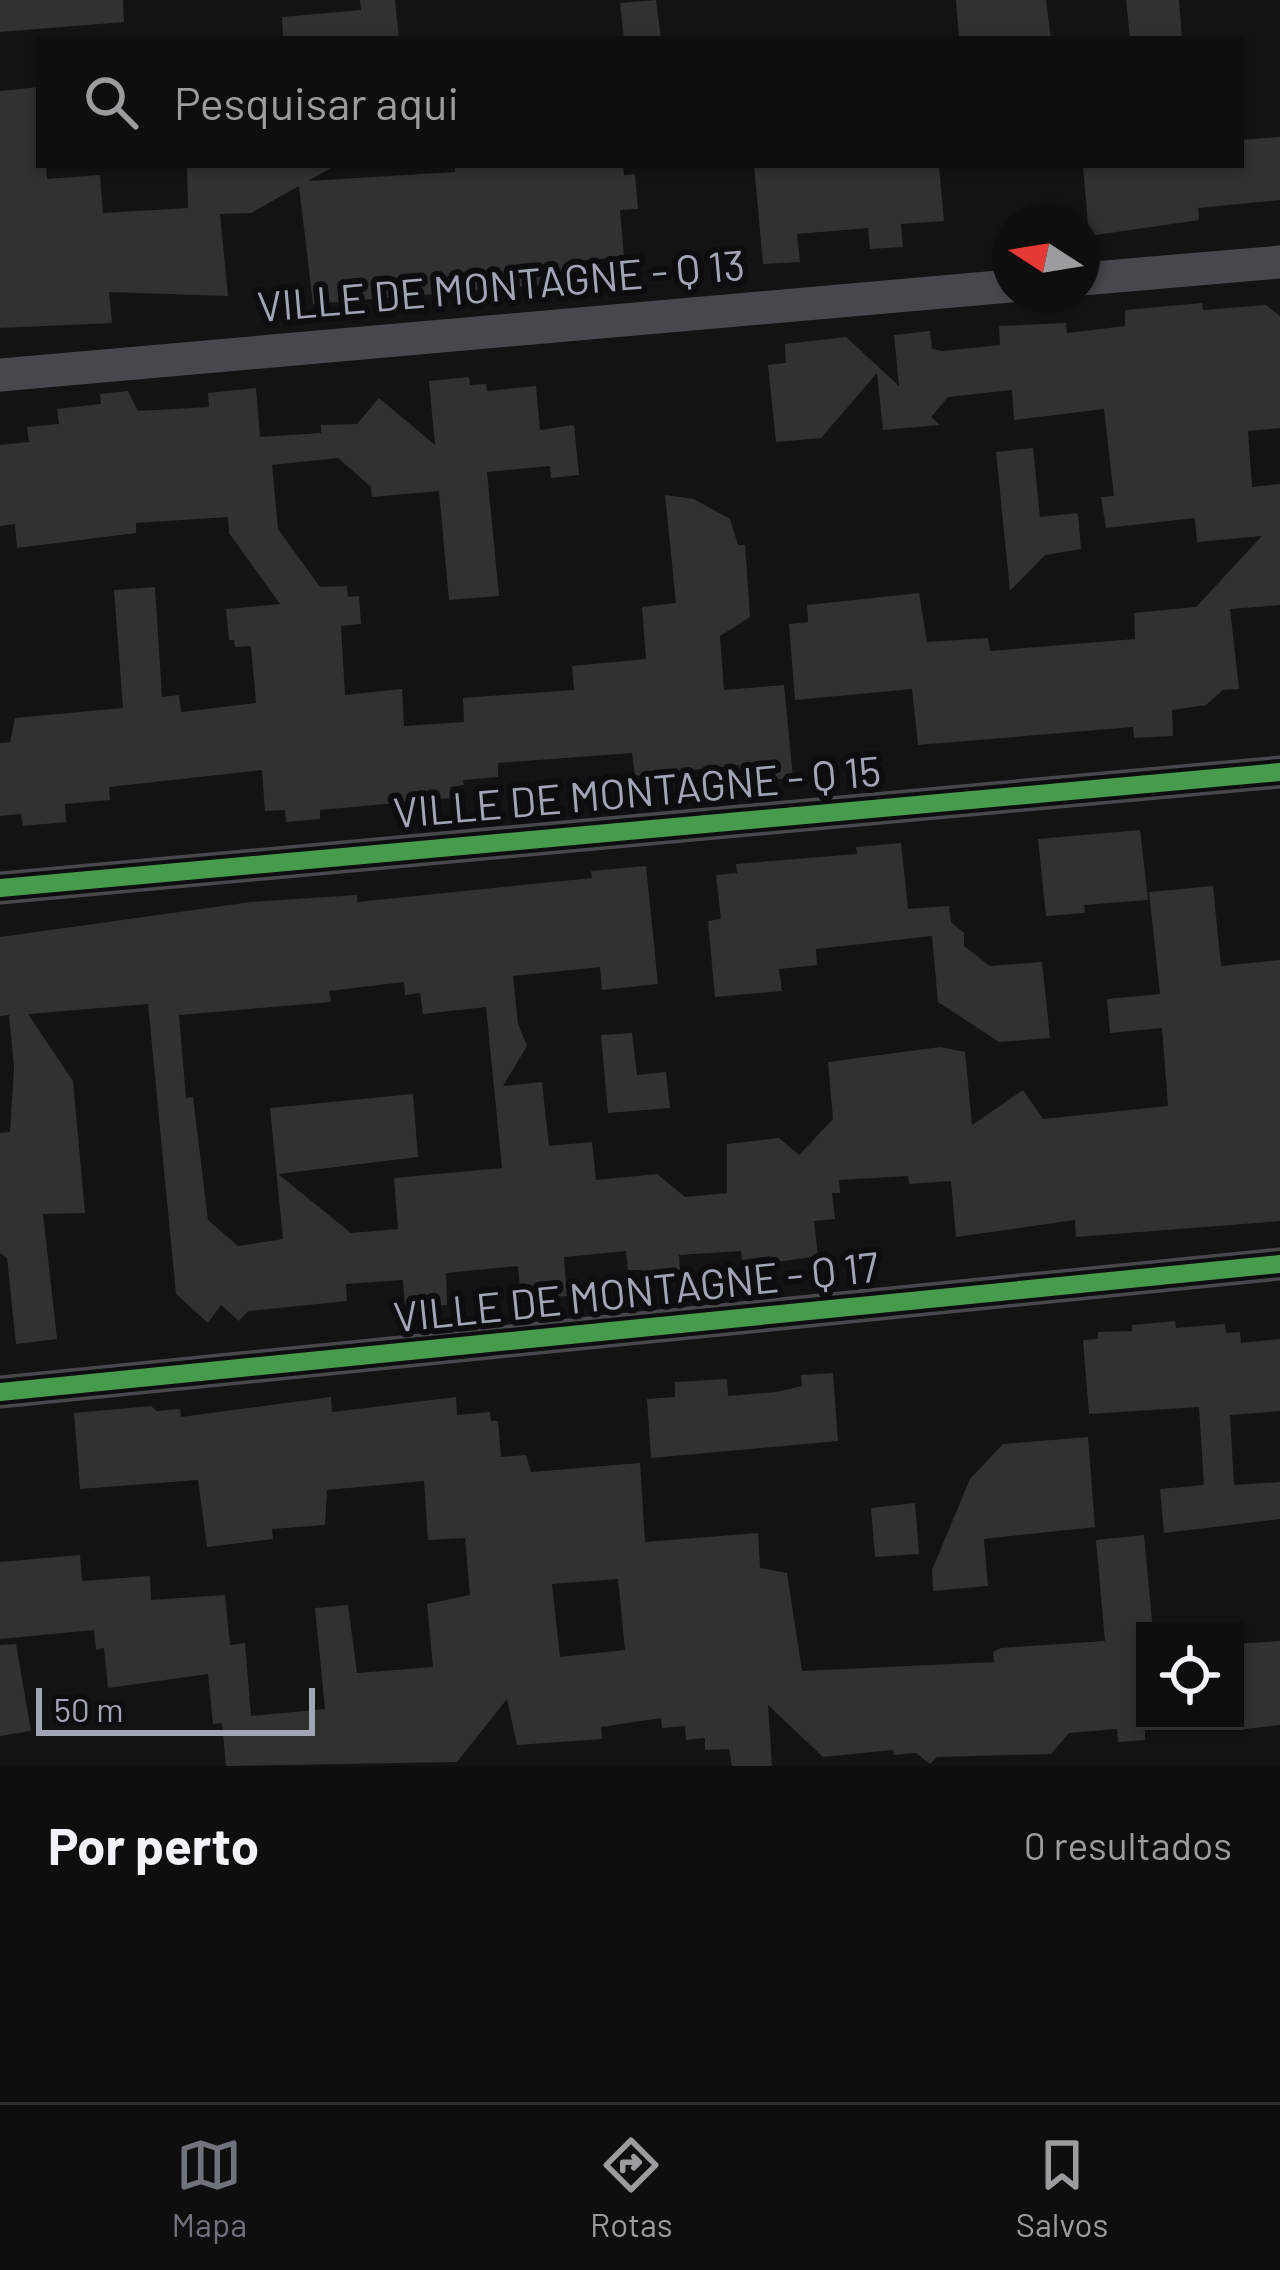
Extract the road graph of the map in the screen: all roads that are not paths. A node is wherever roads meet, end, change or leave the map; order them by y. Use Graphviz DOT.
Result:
graph roads {
  1 [pos="1280,262"];
  2 [pos="1100,277"];
  3 [pos="992,288"];
  4 [pos="0,375"];
  5 [pos="1280,772"];
  6 [pos="0,888"];
  7 [pos="1280,1264"];
  8 [pos="0,1393"];
  1 -- 2 [label="street"];
  3 -- 4 [label="street, VILLE DE MONTAGNE - Q 13"];
  5 -- 6 [label="street, VILLE DE MONTAGNE - Q 15"];
  7 -- 8 [label="street, VILLE DE MONTAGNE - Q 17"];
}
